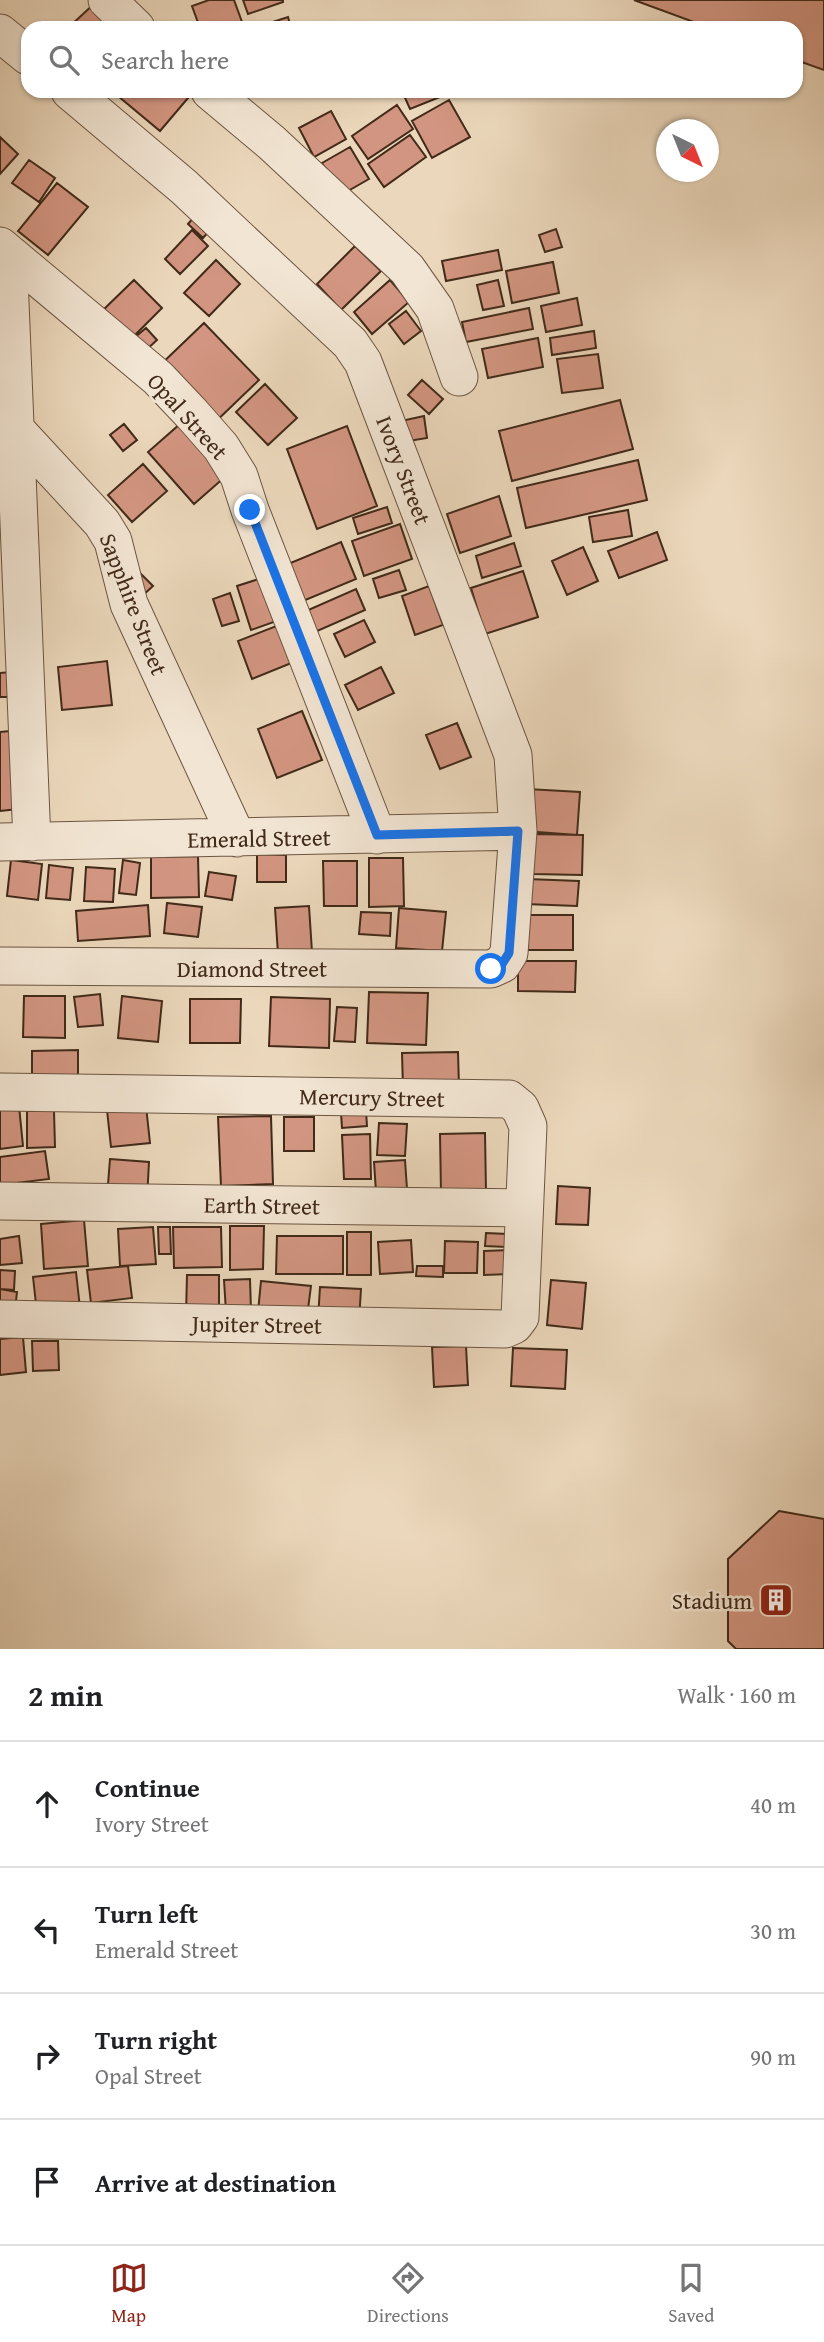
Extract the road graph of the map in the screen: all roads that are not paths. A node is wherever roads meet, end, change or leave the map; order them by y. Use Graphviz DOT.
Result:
graph roads {
  1 [pos="107,0"];
  2 [pos="129,21"];
  3 [pos="0,33"];
  4 [pos="21,50"];
  5 [pos="78,98"];
  6 [pos="218,98"];
  7 [pos="4,250"];
  8 [pos="459,377"];
  9 [pos="16,430"];
  10 [pos="518,831"];
  11 [pos="377,835"];
  12 [pos="237,838"];
  13 [pos="16,842"];
  14 [pos="502,964"];
  15 [pos="0,966"];
  16 [pos="0,1092"];
  17 [pos="0,1201"];
  18 [pos="523,1208"];
  19 [pos="0,1319"];
  20 [pos="514,1325"];
  1 -- 2 [label="street"];
  3 -- 4 [label="street"];
  5 -- 10 [label="street, Ivory Street"];
  6 -- 8 [label="street"];
  7 -- 9 [label="street"];
  7 -- 11 [label="street, Opal Street"];
  9 -- 12 [label="street, Sapphire Street"];
  9 -- 13 [label="street"];
  10 -- 11 [label="street, Emerald Street"];
  10 -- 14 [label="street, Ivory Street"];
  11 -- 12 [label="street, Emerald Street"];
  12 -- 13 [label="street, Emerald Street"];
  14 -- 15 [label="street, Diamond Street"];
  16 -- 18 [label="street, Mercury Street"];
  17 -- 18 [label="street, Earth Street"];
  18 -- 20 [label="street, Mercury Street"];
  19 -- 20 [label="street, Jupiter Street"];
}
